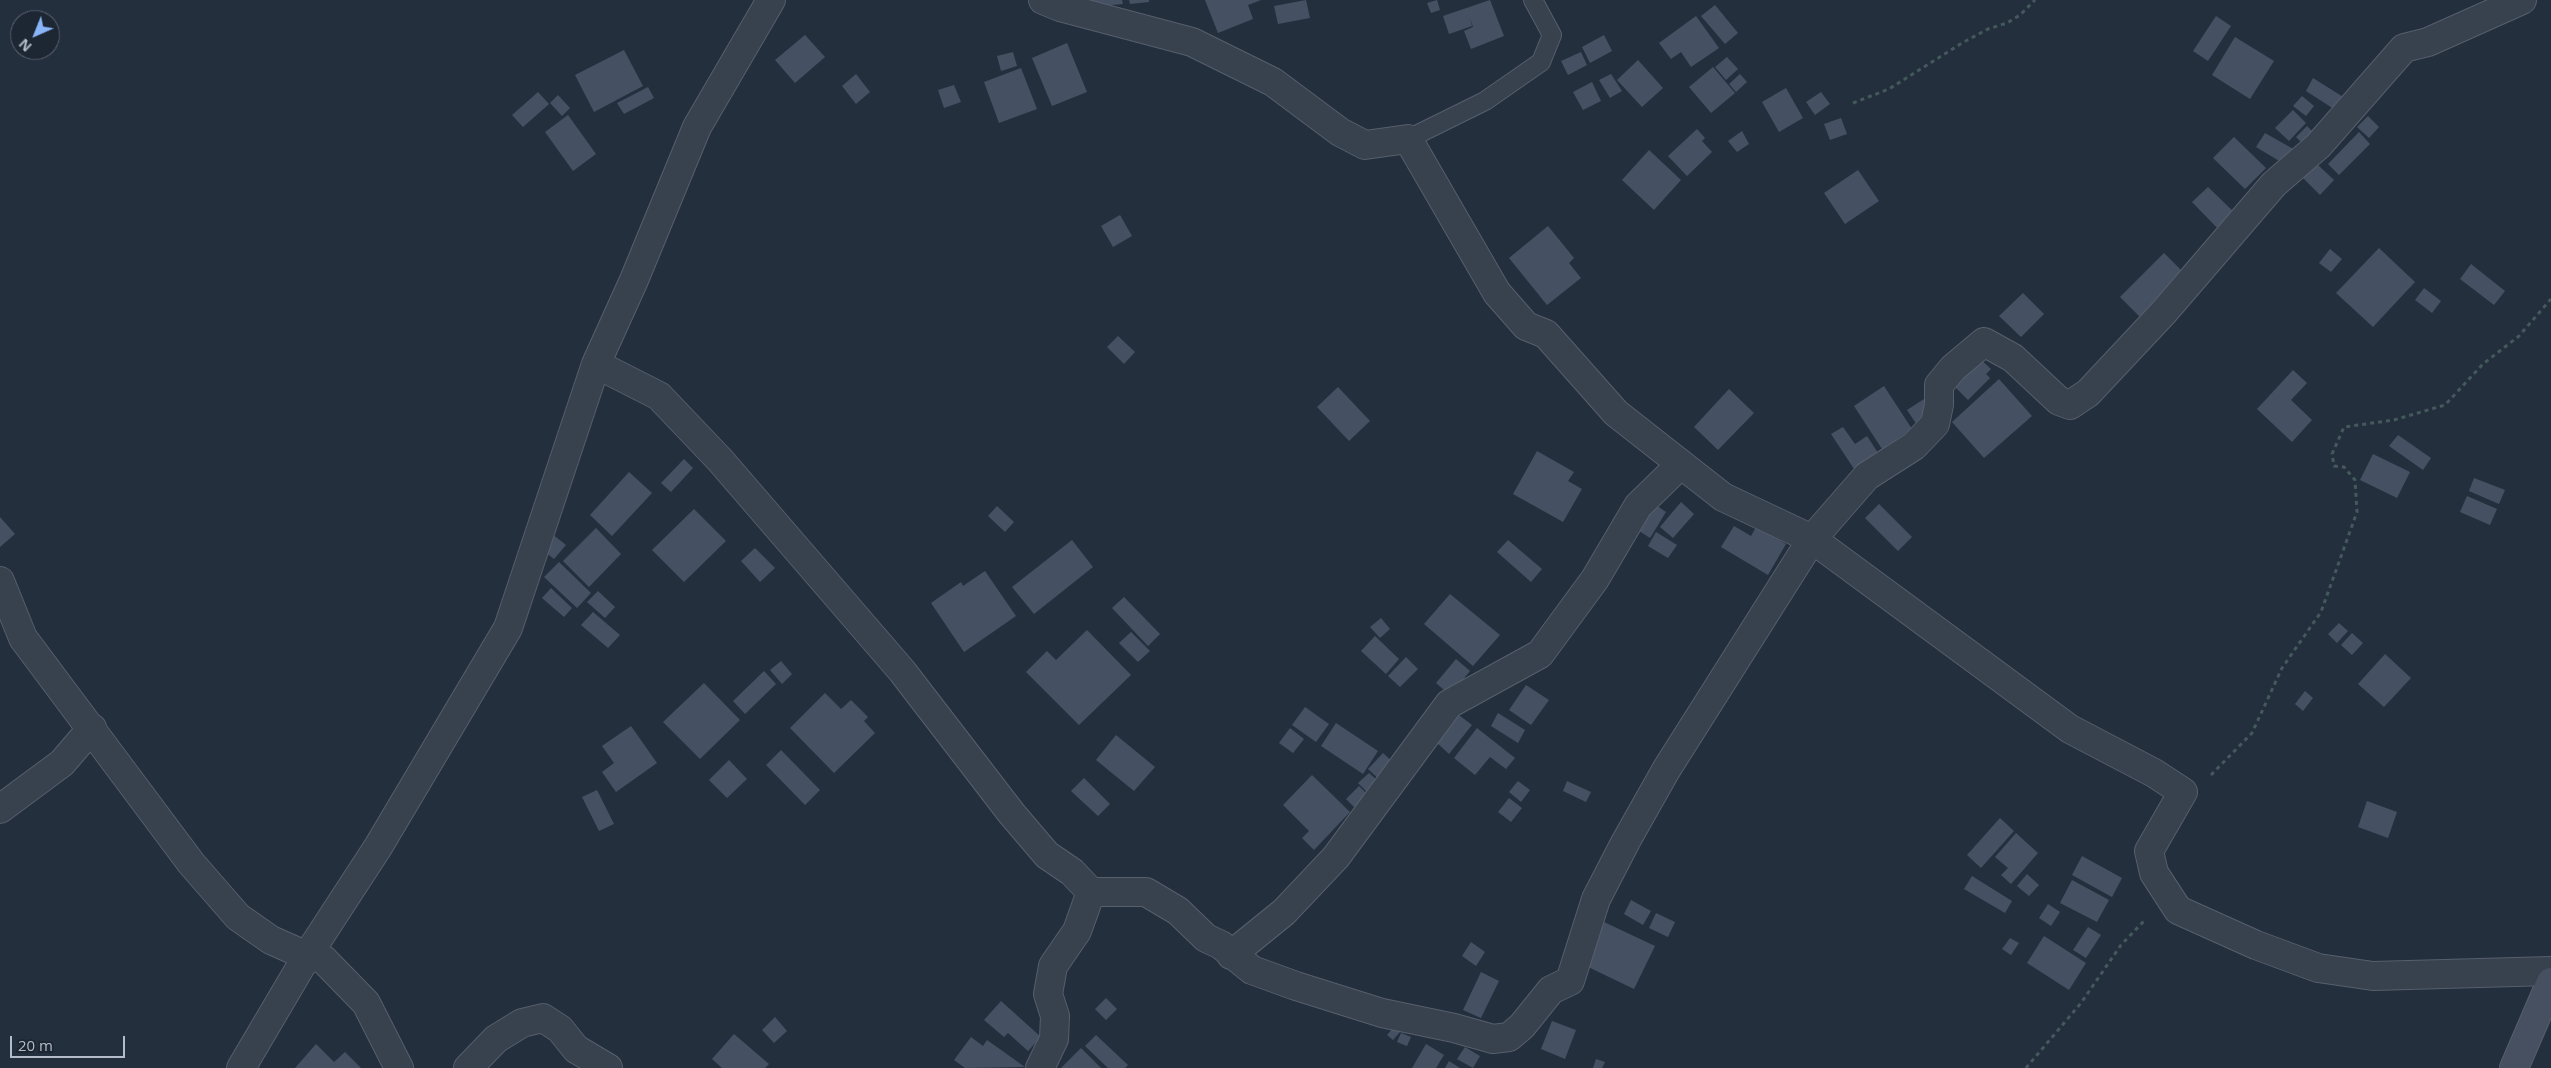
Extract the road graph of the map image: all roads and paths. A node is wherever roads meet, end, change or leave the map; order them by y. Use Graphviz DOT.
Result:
graph roads {
  1 [pos="771,0"];
  2 [pos="1043,0"];
  3 [pos="1533,0"];
  4 [pos="2035,0"];
  5 [pos="2522,0"];
  6 [pos="1852,103"];
  7 [pos="1408,139"];
  8 [pos="2551,298"];
  9 [pos="596,364"];
  10 [pos="1681,464"];
  11 [pos="1812,539"];
  12 [pos="0,581"];
  13 [pos="92,728"];
  14 [pos="2183,792"];
  15 [pos="0,809"];
  16 [pos="1091,892"];
  17 [pos="2178,910"];
  18 [pos="307,956"];
  19 [pos="1231,956"];
  20 [pos="2551,971"];
  21 [pos="2551,982"];
  22 [pos="241,1068"];
  23 [pos="399,1068"];
  24 [pos="468,1068"];
  25 [pos="608,1068"];
  26 [pos="1040,1068"];
  27 [pos="2026,1068"];
  28 [pos="2514,1068"];
  1 -- 9 [label="street"];
  2 -- 7 [label="street"];
  3 -- 7 [label="lane"];
  4 -- 6 [label="path"];
  5 -- 11 [label="street"];
  7 -- 10 [label="street"];
  8 -- 14 [label="path"];
  9 -- 16 [label="street"];
  9 -- 18 [label="street"];
  10 -- 11 [label="street"];
  10 -- 19 [label="street"];
  11 -- 14 [label="street"];
  11 -- 19 [label="street"];
  12 -- 13 [label="street"];
  13 -- 15 [label="street"];
  13 -- 18 [label="street"];
  14 -- 17 [label="street"];
  16 -- 19 [label="street"];
  16 -- 26 [label="street"];
  17 -- 20 [label="street"];
  17 -- 27 [label="path"];
  18 -- 22 [label="street"];
  18 -- 23 [label="street"];
  21 -- 28 [label="street"];
  24 -- 25 [label="street"];
}
